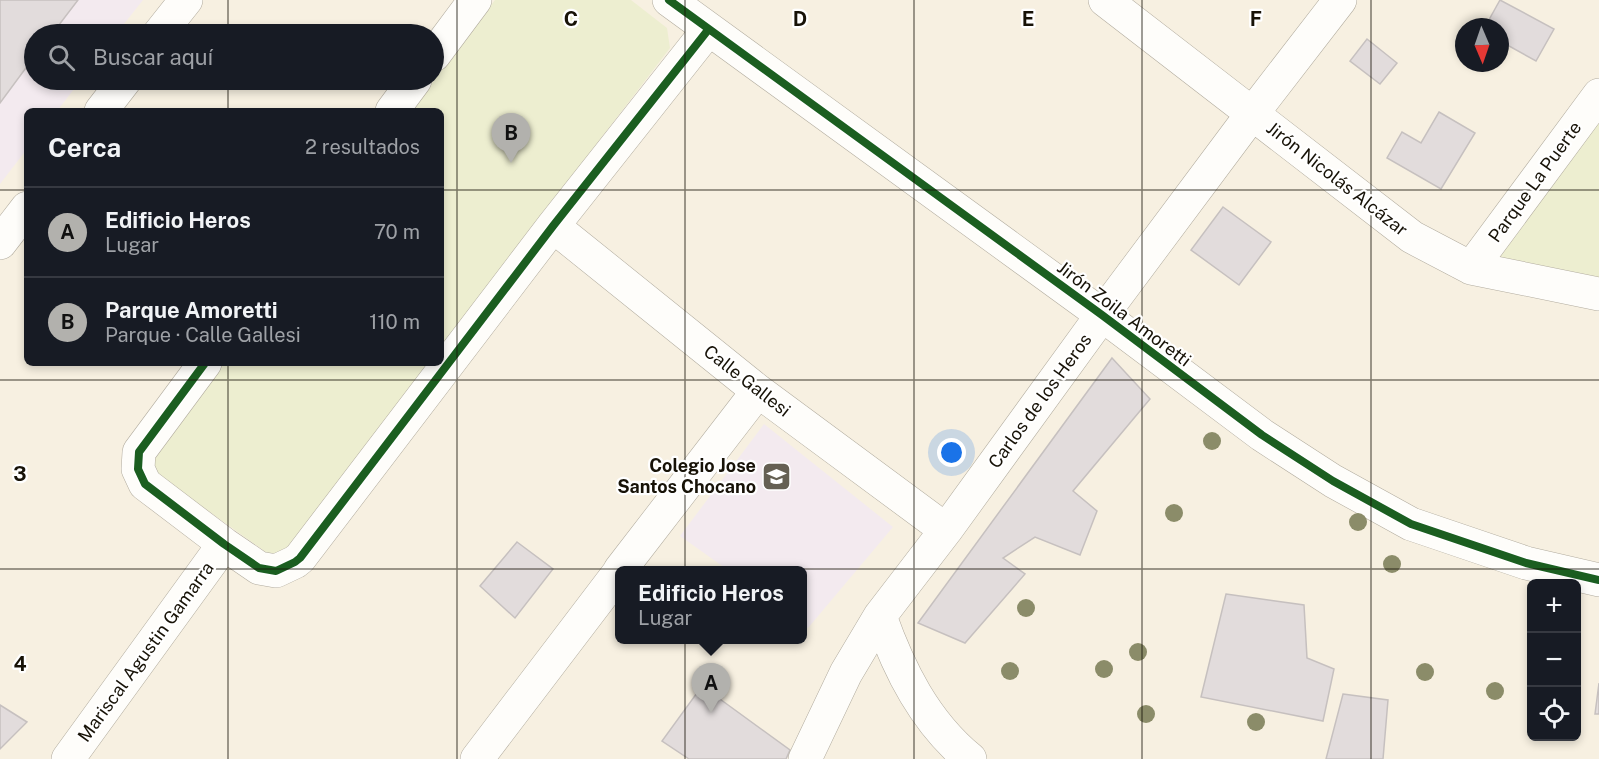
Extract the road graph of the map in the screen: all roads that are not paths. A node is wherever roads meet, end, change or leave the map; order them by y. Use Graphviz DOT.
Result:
graph roads {
  1 [pos="186,0"];
  2 [pos="475,0"];
  3 [pos="669,0"];
  4 [pos="1105,0"];
  5 [pos="1340,0"];
  6 [pos="167,24"];
  7 [pos="708,30"];
  8 [pos="444,42"];
  9 [pos="117,90"];
  10 [pos="408,90"];
  11 [pos="1599,95"];
  12 [pos="103,108"];
  13 [pos="394,108"];
  14 [pos="1252,114"];
  15 [pos="24,212"];
  16 [pos="553,226"];
  17 [pos="0,243"];
  18 [pos="1471,268"];
  19 [pos="1599,294"];
  20 [pos="1102,315"];
  21 [pos="203,366"];
  22 [pos="758,391"];
  23 [pos="946,530"];
  24 [pos="224,544"];
  25 [pos="624,566"];
  26 [pos="615,578"];
  27 [pos="1599,580"];
  28 [pos="880,616"];
  29 [pos="68,759"];
  30 [pos="477,759"];
  31 [pos="806,759"];
  32 [pos="970,759"];
  1 -- 6 [label="street"];
  2 -- 8 [label="street"];
  3 -- 7 [label="street, Jirón Zoila Amoretti"];
  4 -- 14 [label="street, Jirón Nicolás Alcázar"];
  5 -- 14 [label="street, Carlos de los Heros"];
  7 -- 16 [label="street"];
  7 -- 20 [label="street, Jirón Zoila Amoretti"];
  9 -- 12 [label="street"];
  10 -- 13 [label="street"];
  11 -- 18 [label="street, Parque La Puerte"];
  14 -- 18 [label="street, Jirón Nicolás Alcázar"];
  14 -- 20 [label="street, Carlos de los Heros"];
  15 -- 17 [label="street"];
  16 -- 22 [label="street, Calle Gallesi"];
  16 -- 24 [label="street"];
  18 -- 19 [label="street, Jirón Nicolás Alcázar"];
  20 -- 23 [label="street, Carlos de los Heros"];
  20 -- 27 [label="street, Jirón Zoila Amoretti"];
  21 -- 24 [label="street"];
  22 -- 23 [label="street, Calle Gallesi"];
  22 -- 25 [label="street"];
  23 -- 28 [label="street, Carlos de los Heros"];
  24 -- 29 [label="street, Mariscal Agustin Gamarra"];
  26 -- 30 [label="street"];
  28 -- 31 [label="street, Carlos de los Heros"];
  28 -- 32 [label="street"];
}
